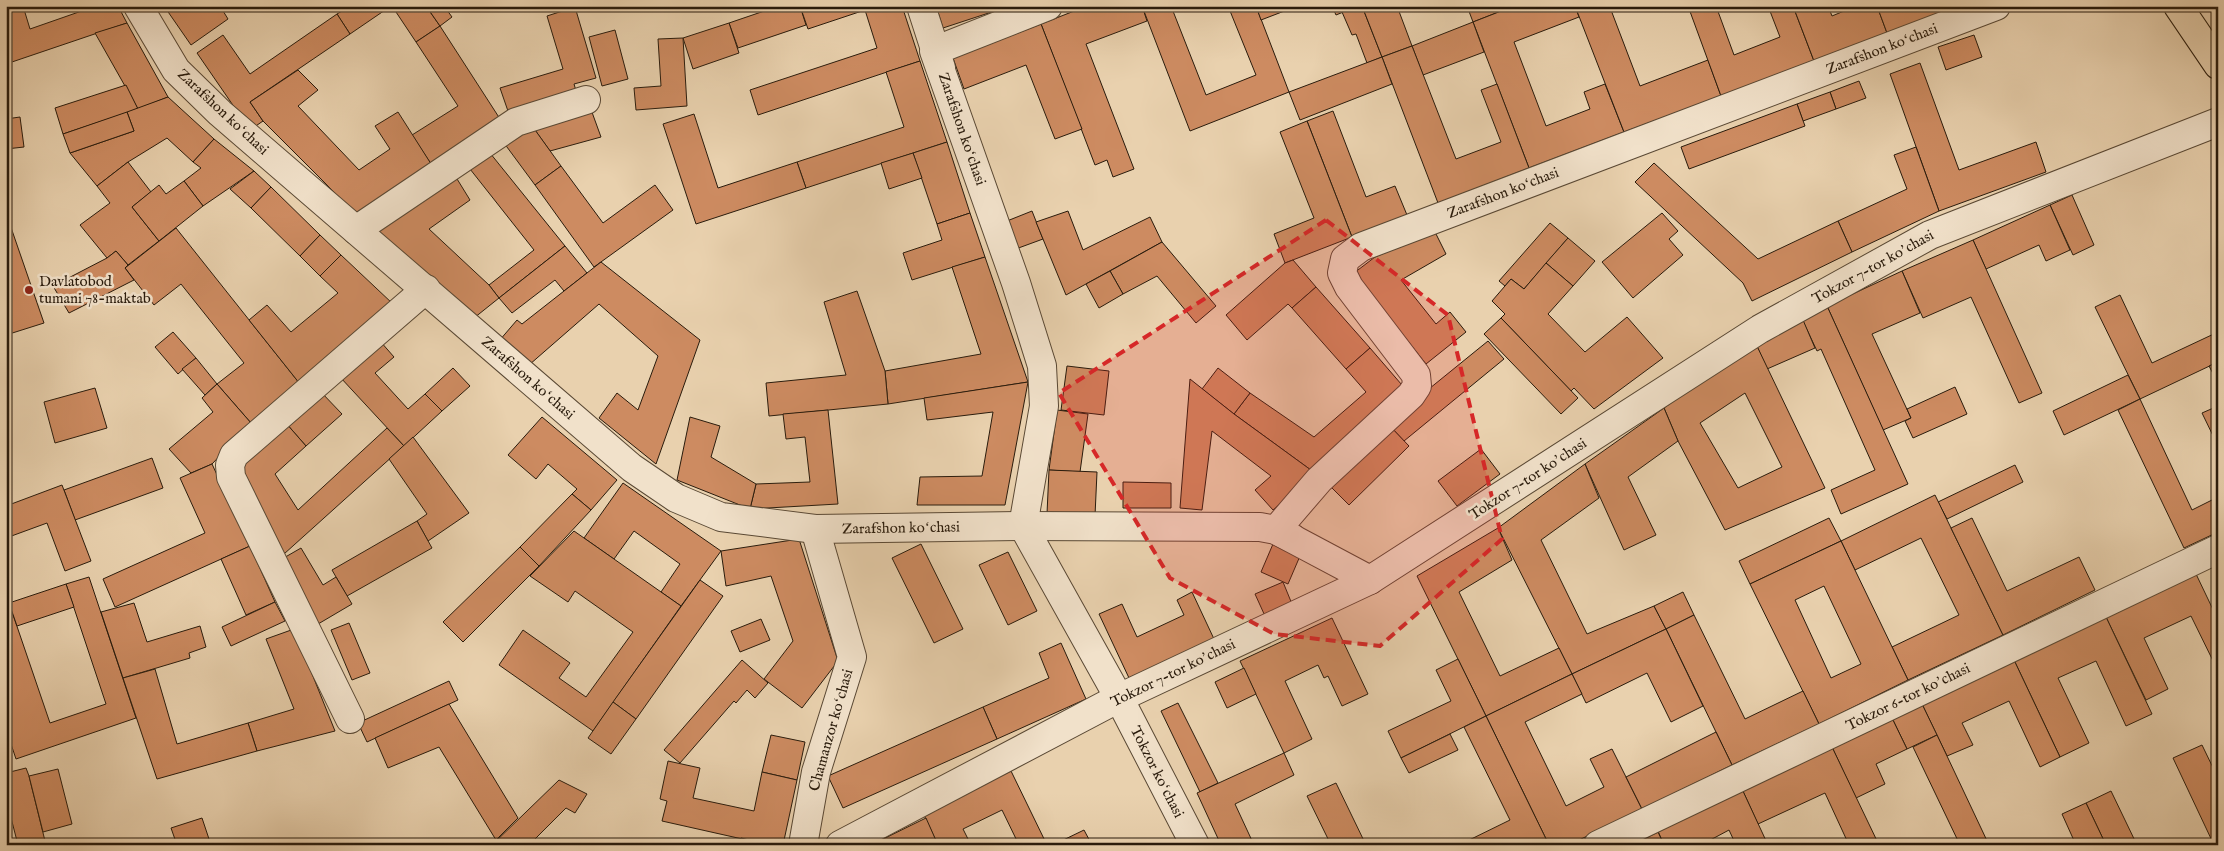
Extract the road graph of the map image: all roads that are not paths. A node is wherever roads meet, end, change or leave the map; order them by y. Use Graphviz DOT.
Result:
graph roads {
  1 [pos="138,6"];
  2 [pos="921,6"];
  3 [pos="1048,6"];
  4 [pos="1996,6"];
  5 [pos="2178,6"];
  6 [pos="934,51"];
  7 [pos="2218,65"];
  8 [pos="586,100"];
  9 [pos="2218,122"];
  10 [pos="356,230"];
  11 [pos="426,289"];
  12 [pos="1023,526"];
  13 [pos="815,529"];
  14 [pos="1276,530"];
  15 [pos="2218,549"];
  16 [pos="1370,580"];
  17 [pos="1119,698"];
  18 [pos="350,719"];
  19 [pos="803,845"];
  20 [pos="840,845"];
  21 [pos="1195,845"];
  22 [pos="1598,845"];
  1 -- 10 [label="street, Zarafshon koʻchasi"];
  2 -- 6 [label="street, Zarafshon koʻchasi"];
  3 -- 6 [label="street"];
  4 -- 14 [label="street, Zarafshon koʻchasi"];
  5 -- 7 [label="highway"];
  6 -- 12 [label="street, Zarafshon koʻchasi"];
  8 -- 10 [label="street"];
  9 -- 16 [label="street, Tokzor 7-tor koʼchasi"];
  10 -- 11 [label="street, Zarafshon koʻchasi"];
  11 -- 13 [label="street, Zarafshon koʻchasi"];
  11 -- 18 [label="street"];
  12 -- 13 [label="street, Zarafshon koʻchasi"];
  12 -- 14 [label="street, Zarafshon koʻchasi"];
  12 -- 17 [label="street"];
  13 -- 19 [label="street, Chamanzor koʻchasi"];
  14 -- 16 [label="street"];
  15 -- 22 [label="street, Tokzor 6-tor koʼchasi"];
  16 -- 17 [label="street, Tokzor 7-tor koʼchasi"];
  17 -- 20 [label="street, Tokzor 7-tor koʼchasi"];
  17 -- 21 [label="street, Tokzor koʻchasi"];
}
